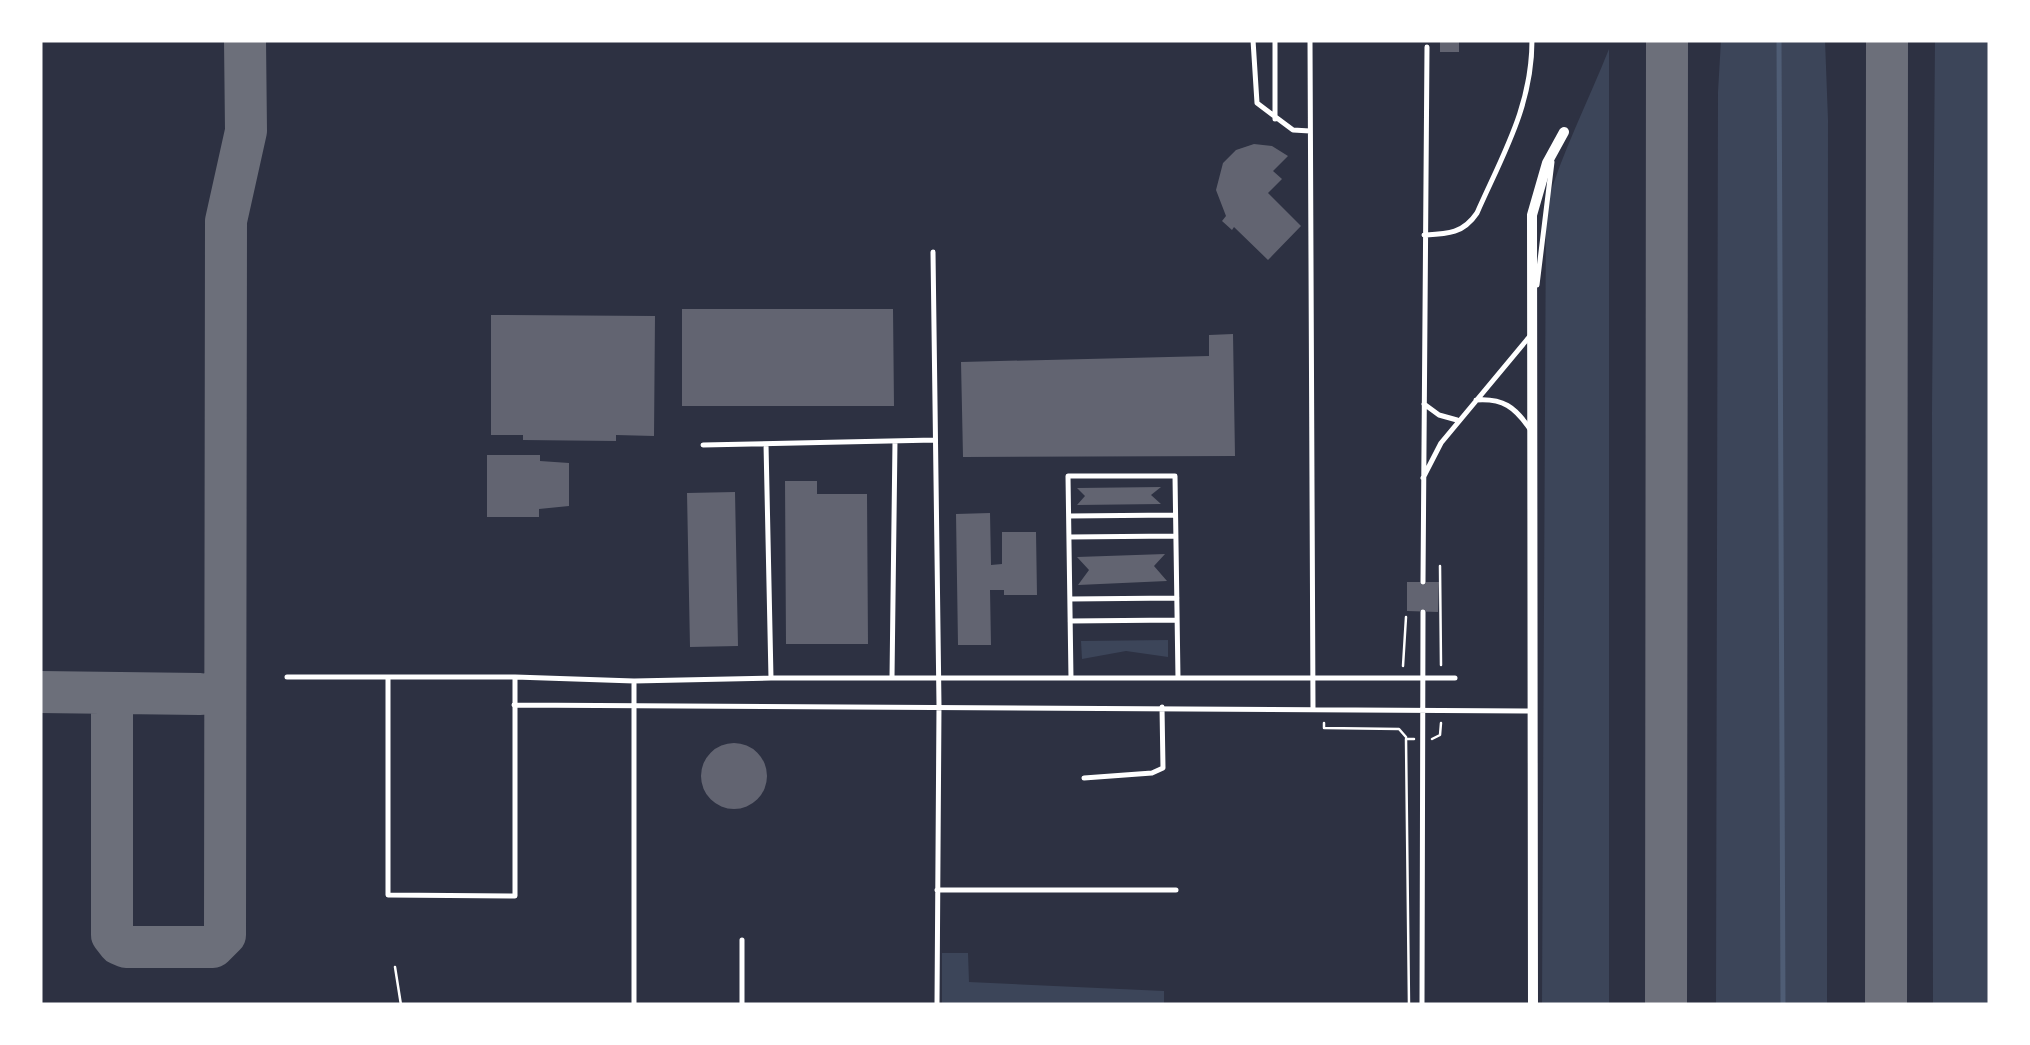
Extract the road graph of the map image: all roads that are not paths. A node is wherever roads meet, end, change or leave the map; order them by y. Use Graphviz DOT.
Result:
graph roads {
  1 [pos="1253,40"];
  2 [pos="1275,40"];
  3 [pos="1310,40"];
  4 [pos="1532,40"];
  5 [pos="1428,47"];
  6 [pos="1275,118"];
  7 [pos="1310,131"];
  8 [pos="1564,132"];
  9 [pos="1424,234"];
  10 [pos="933,252"];
  11 [pos="1531,335"];
  12 [pos="1476,400"];
  13 [pos="1424,404"];
  14 [pos="1458,420"];
  15 [pos="1532,431"];
  16 [pos="936,440"];
  17 [pos="895,441"];
  18 [pos="766,444"];
  19 [pos="703,445"];
  20 [pos="1422,481"];
  21 [pos="1175,515"];
  22 [pos="1069,516"];
  23 [pos="1069,536"];
  24 [pos="1176,536"];
  25 [pos="1422,582"];
  26 [pos="1177,598"];
  27 [pos="1070,599"];
  28 [pos="1423,612"];
  29 [pos="1177,620"];
  30 [pos="1070,621"];
  31 [pos="286,677"];
  32 [pos="388,677"];
  33 [pos="516,677"];
  34 [pos="771,678"];
  35 [pos="892,678"];
  36 [pos="938,678"];
  37 [pos="1071,678"];
  38 [pos="1178,678"];
  39 [pos="1422,678"];
  40 [pos="1455,678"];
  41 [pos="1314,679"];
  42 [pos="634,682"];
  43 [pos="514,705"];
  44 [pos="939,705"];
  45 [pos="634,706"];
  46 [pos="1162,707"];
  47 [pos="1313,708"];
  48 [pos="1422,709"];
  49 [pos="1535,711"];
  50 [pos="1084,778"];
  51 [pos="937,890"];
  52 [pos="1176,890"];
  53 [pos="742,940"];
  54 [pos="634,1005"];
  55 [pos="742,1005"];
  56 [pos="936,1005"];
  57 [pos="1422,1005"];
  58 [pos="1533,1005"];
  1 -- 6 [label="lane"];
  2 -- 6 [label="lane"];
  3 -- 7 [label="lane"];
  4 -- 9 [label="lane"];
  5 -- 9 [label="lane"];
  6 -- 7 [label="lane"];
  7 -- 41 [label="lane"];
  8 -- 11 [label="street"];
  9 -- 13 [label="lane"];
  10 -- 16 [label="lane"];
  11 -- 12 [label="lane"];
  11 -- 15 [label="street"];
  12 -- 14 [label="lane"];
  12 -- 15 [label="lane"];
  13 -- 14 [label="lane"];
  13 -- 20 [label="lane"];
  14 -- 20 [label="lane"];
  15 -- 49 [label="street"];
  16 -- 17 [label="lane"];
  16 -- 36 [label="lane"];
  17 -- 18 [label="lane"];
  17 -- 35 [label="lane"];
  18 -- 19 [label="lane"];
  18 -- 34 [label="lane"];
  20 -- 25 [label="lane"];
  21 -- 22 [label="lane"];
  21 -- 22 [label="lane"];
  21 -- 24 [label="lane"];
  22 -- 23 [label="lane"];
  23 -- 24 [label="lane"];
  23 -- 27 [label="lane"];
  24 -- 26 [label="lane"];
  26 -- 27 [label="lane"];
  26 -- 29 [label="lane"];
  27 -- 30 [label="lane"];
  28 -- 39 [label="lane"];
  29 -- 30 [label="lane"];
  29 -- 38 [label="lane"];
  30 -- 37 [label="lane"];
  31 -- 32 [label="lane"];
  32 -- 33 [label="lane"];
  32 -- 43 [label="lane"];
  33 -- 42 [label="lane"];
  33 -- 43 [label="lane"];
  34 -- 35 [label="lane"];
  34 -- 42 [label="lane"];
  35 -- 36 [label="lane"];
  36 -- 37 [label="lane"];
  36 -- 44 [label="lane"];
  37 -- 38 [label="lane"];
  38 -- 41 [label="lane"];
  39 -- 40 [label="lane"];
  39 -- 41 [label="lane"];
  39 -- 48 [label="lane"];
  41 -- 47 [label="lane"];
  42 -- 45 [label="lane"];
  43 -- 45 [label="lane"];
  44 -- 45 [label="lane"];
  44 -- 46 [label="lane"];
  44 -- 51 [label="lane"];
  45 -- 54 [label="lane"];
  46 -- 47 [label="lane"];
  46 -- 50 [label="lane"];
  47 -- 48 [label="lane"];
  48 -- 49 [label="lane"];
  48 -- 57 [label="lane"];
  49 -- 58 [label="street"];
  51 -- 52 [label="lane"];
  51 -- 56 [label="lane"];
  53 -- 55 [label="lane"];
}
